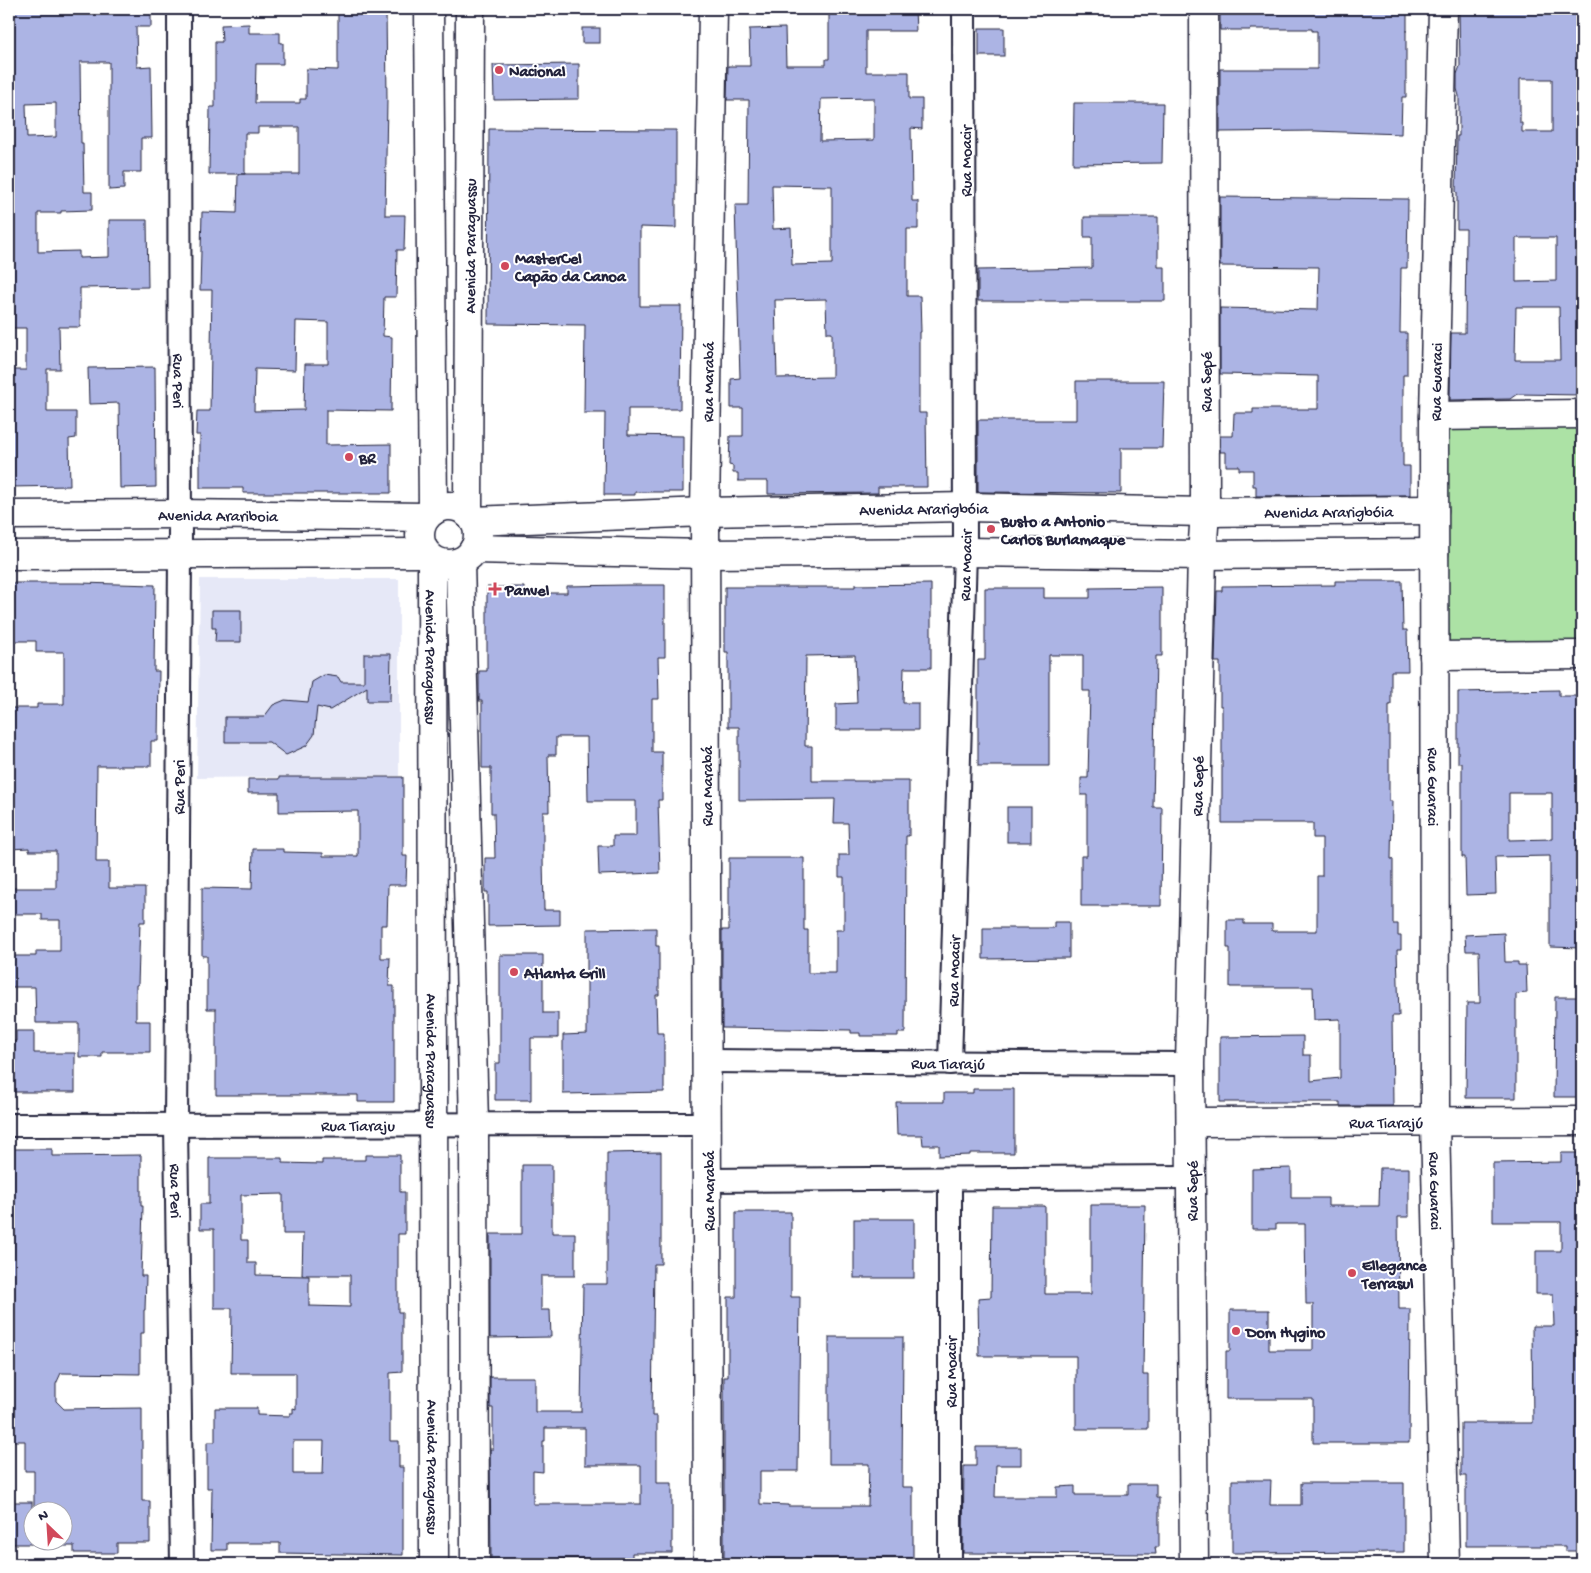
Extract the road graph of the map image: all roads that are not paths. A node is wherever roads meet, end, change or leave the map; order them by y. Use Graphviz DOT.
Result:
graph roads {
  1 [pos="178,9"];
  2 [pos="429,9"];
  3 [pos="470,9"];
  4 [pos="713,9"];
  5 [pos="964,9"];
  6 [pos="1204,9"];
  7 [pos="1442,9"];
  8 [pos="1582,414"];
  9 [pos="1434,416"];
  10 [pos="966,507"];
  11 [pos="1434,510"];
  12 [pos="705,512"];
  13 [pos="1205,512"];
  14 [pos="180,514"];
  15 [pos="430,514"];
  16 [pos="20,515"];
  17 [pos="471,518"];
  18 [pos="965,552"];
  19 [pos="1434,553"];
  20 [pos="180,554"];
  21 [pos="705,554"];
  22 [pos="1202,554"];
  23 [pos="20,555"];
  24 [pos="429,556"];
  25 [pos="467,556"];
  26 [pos="1582,655"];
  27 [pos="1434,656"];
  28 [pos="707,1061"];
  29 [pos="950,1063"];
  30 [pos="1190,1064"];
  31 [pos="1582,1120"];
  32 [pos="1190,1122"];
  33 [pos="1435,1122"];
  34 [pos="474,1124"];
  35 [pos="708,1124"];
  36 [pos="9,1125"];
  37 [pos="176,1125"];
  38 [pos="433,1125"];
  39 [pos="1191,1177"];
  40 [pos="950,1179"];
  41 [pos="707,1180"];
  42 [pos="182,1564"];
  43 [pos="434,1564"];
  44 [pos="476,1564"];
  45 [pos="708,1564"];
  46 [pos="950,1564"];
  47 [pos="1194,1564"];
  48 [pos="1445,1564"];
  1 -- 14 [label="street, Rua Peri"];
  2 -- 15 [label="street"];
  3 -- 17 [label="street, Avenida Paraguassu"];
  4 -- 12 [label="street, Rua Marabá"];
  5 -- 10 [label="street, Rua Moacir"];
  6 -- 13 [label="street, Rua Sepé"];
  7 -- 9 [label="street, Rua Guaraci"];
  8 -- 9 [label="street"];
  9 -- 11 [label="street, Rua Guaraci"];
  10 -- 12 [label="street, Avenida Ararigbóia"];
  10 -- 13 [label="street, Avenida Ararigbóia"];
  10 -- 18 [label="street, Rua Moacir"];
  11 -- 13 [label="street, Avenida Ararigbóia"];
  11 -- 19 [label="street, Rua Guaraci"];
  12 -- 17 [label="street, Avenida Ararigbóia"];
  12 -- 21 [label="street, Rua Marabá"];
  13 -- 22 [label="street, Rua Sepé"];
  14 -- 15 [label="street, Avenida Arariboia"];
  14 -- 16 [label="street, Avenida Arariboia"];
  14 -- 20 [label="street, Rua Peri"];
  15 -- 17 [label="street"];
  15 -- 24 [label="street"];
  16 -- 23 [label="street"];
  17 -- 25 [label="street"];
  18 -- 21 [label="street"];
  18 -- 22 [label="street"];
  18 -- 29 [label="street, Rua Moacir"];
  19 -- 22 [label="street"];
  19 -- 27 [label="street, Rua Guaraci"];
  20 -- 23 [label="street"];
  20 -- 24 [label="street"];
  20 -- 37 [label="street, Rua Peri"];
  21 -- 25 [label="street"];
  21 -- 28 [label="street, Rua Marabá"];
  22 -- 30 [label="street, Rua Sepé"];
  24 -- 25 [label="street"];
  24 -- 38 [label="street, Avenida Paraguassu"];
  25 -- 34 [label="street, Avenida Paraguassu"];
  26 -- 27 [label="street"];
  27 -- 33 [label="street, Rua Guaraci"];
  28 -- 29 [label="street, Rua Tiarajú"];
  28 -- 35 [label="street, Rua Marabá"];
  29 -- 30 [label="street, Rua Tiarajú"];
  30 -- 32 [label="street, Rua Sepé"];
  31 -- 33 [label="street, Rua Tiarajú"];
  32 -- 33 [label="street, Rua Tiarajú"];
  32 -- 39 [label="street, Rua Sepé"];
  33 -- 48 [label="street, Rua Guaraci"];
  34 -- 35 [label="street, Rua Tiaraju"];
  34 -- 38 [label="street, Rua Tiaraju"];
  34 -- 44 [label="street, Avenida Paraguassu"];
  35 -- 41 [label="street, Rua Marabá"];
  36 -- 37 [label="street, Rua Tiaraju"];
  37 -- 38 [label="street, Rua Tiaraju"];
  37 -- 42 [label="street, Rua Peri"];
  38 -- 43 [label="street, Avenida Paraguassu"];
  39 -- 40 [label="street"];
  39 -- 47 [label="street, Rua Sepé"];
  40 -- 41 [label="street"];
  40 -- 46 [label="street, Rua Moacir"];
  41 -- 45 [label="street, Rua Marabá"];
}
